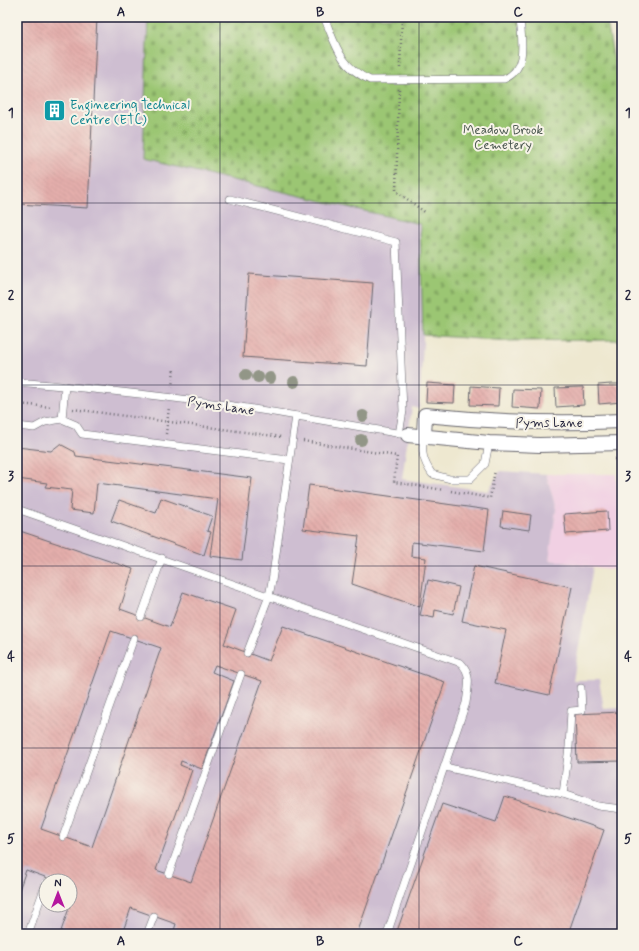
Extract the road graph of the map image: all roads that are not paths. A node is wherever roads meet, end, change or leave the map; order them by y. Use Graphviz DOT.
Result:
graph roads {
  1 [pos="324,17"];
  2 [pos="520,17"];
  3 [pos="230,199"];
  4 [pos="17,382"];
  5 [pos="65,386"];
  6 [pos="296,416"];
  7 [pos="62,419"];
  8 [pos="622,421"];
  9 [pos="17,426"];
  10 [pos="403,435"];
  11 [pos="424,437"];
  12 [pos="622,443"];
  13 [pos="489,444"];
  14 [pos="289,460"];
  15 [pos="17,509"];
  16 [pos="162,558"];
  17 [pos="269,596"];
  18 [pos="142,616"];
  19 [pos="134,638"];
  20 [pos="247,653"];
  21 [pos="241,674"];
  22 [pos="581,688"];
  23 [pos="445,767"];
  24 [pos="563,794"];
  25 [pos="622,809"];
  26 [pos="63,837"];
  27 [pos="169,874"];
  28 [pos="38,906"];
  29 [pos="154,916"];
  30 [pos="28,934"];
  31 [pos="148,934"];
  32 [pos="387,934"];
  1 -- 2 [label="lane"];
  3 -- 10 [label="lane"];
  4 -- 5 [label="lane, Pyms Lane"];
  5 -- 6 [label="lane, Pyms Lane"];
  5 -- 7 [label="lane"];
  6 -- 10 [label="lane, Pyms Lane"];
  6 -- 14 [label="lane"];
  7 -- 9 [label="lane"];
  7 -- 14 [label="lane"];
  8 -- 11 [label="street, Pyms Lane"];
  10 -- 11 [label="street, Pyms Lane"];
  11 -- 13 [label="street, Pyms Lane"];
  11 -- 13 [label="lane"];
  12 -- 13 [label="street, Pyms Lane"];
  14 -- 17 [label="lane"];
  15 -- 16 [label="lane"];
  16 -- 17 [label="lane"];
  16 -- 18 [label="lane"];
  17 -- 20 [label="lane"];
  17 -- 23 [label="lane"];
  19 -- 26 [label="lane"];
  21 -- 27 [label="lane"];
  22 -- 24 [label="lane"];
  23 -- 24 [label="lane"];
  23 -- 32 [label="lane"];
  24 -- 25 [label="lane"];
  28 -- 30 [label="lane"];
  29 -- 31 [label="lane"];
}
